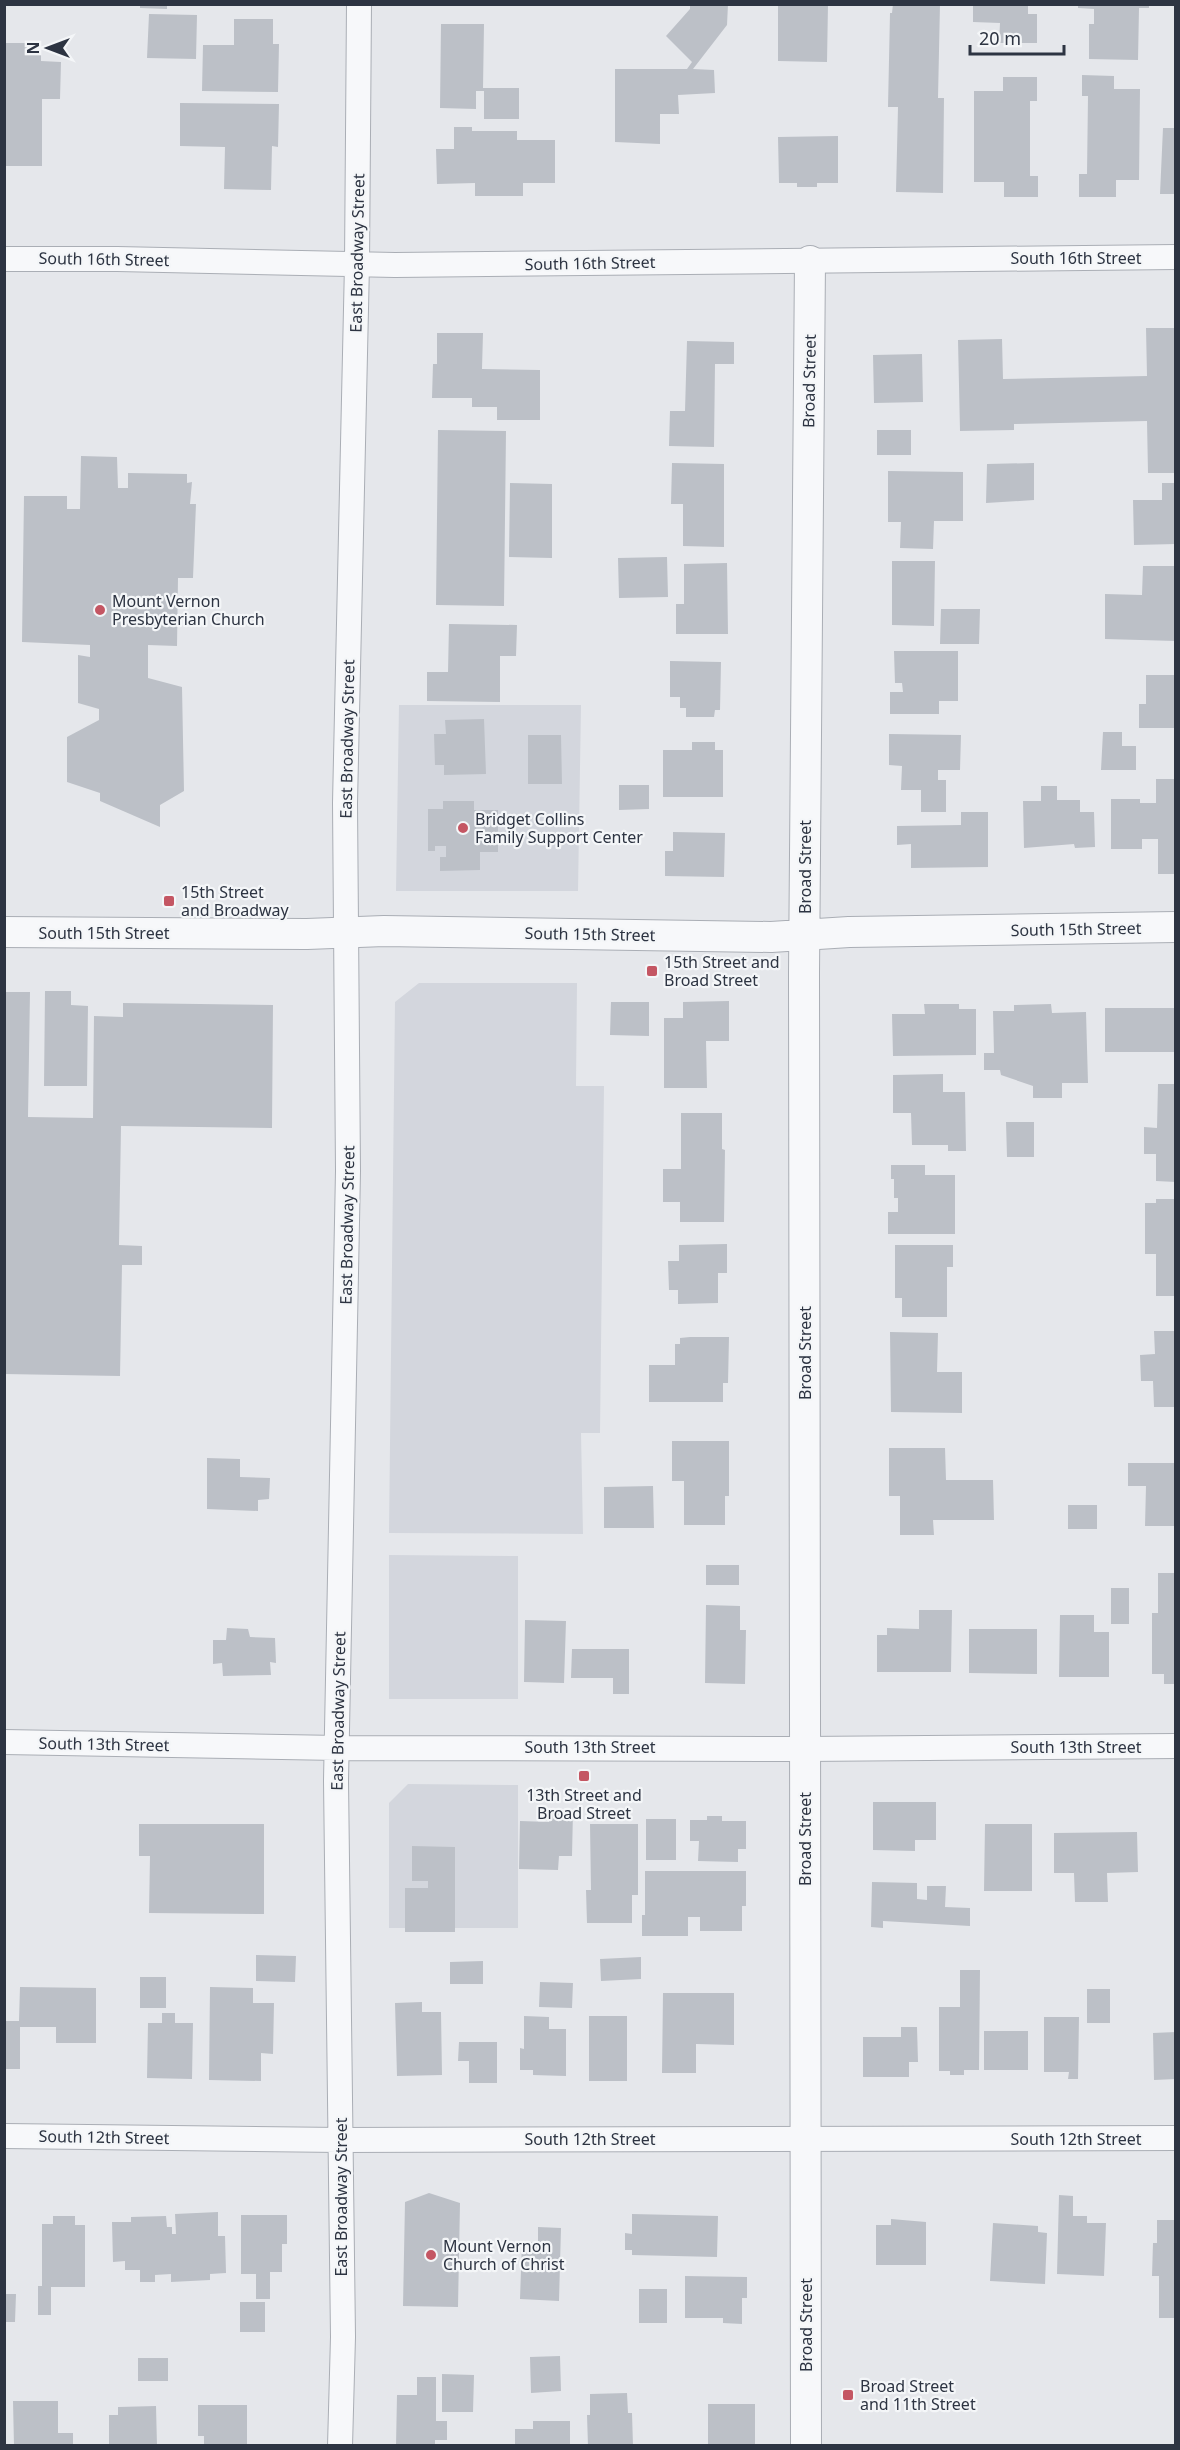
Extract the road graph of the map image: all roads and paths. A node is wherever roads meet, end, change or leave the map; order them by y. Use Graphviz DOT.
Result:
graph roads {
  1 [pos="359,4"];
  2 [pos="1176,257"];
  3 [pos="4,259"];
  4 [pos="810,261"];
  5 [pos="357,264"];
  6 [pos="1176,927"];
  7 [pos="4,932"];
  8 [pos="346,933"];
  9 [pos="805,935"];
  10 [pos="4,1742"];
  11 [pos="1176,1746"];
  12 [pos="338,1748"];
  13 [pos="805,1749"];
  14 [pos="4,2136"];
  15 [pos="1176,2138"];
  16 [pos="806,2139"];
  17 [pos="340,2140"];
  18 [pos="340,2445"];
  19 [pos="806,2445"];
  1 -- 5 [label="street, East Broadway Street"];
  2 -- 4 [label="street, South 16th Street"];
  3 -- 5 [label="street, South 16th Street"];
  4 -- 5 [label="street, South 16th Street"];
  4 -- 9 [label="street, Broad Street"];
  5 -- 8 [label="street, East Broadway Street"];
  6 -- 9 [label="street, South 15th Street"];
  7 -- 8 [label="street, South 15th Street"];
  8 -- 9 [label="street, South 15th Street"];
  8 -- 12 [label="street, East Broadway Street"];
  9 -- 13 [label="street, Broad Street"];
  10 -- 12 [label="street, South 13th Street"];
  11 -- 13 [label="street, South 13th Street"];
  12 -- 13 [label="street, South 13th Street"];
  12 -- 17 [label="street, East Broadway Street"];
  13 -- 16 [label="street, Broad Street"];
  14 -- 17 [label="street, South 12th Street"];
  15 -- 16 [label="street, South 12th Street"];
  16 -- 17 [label="street, South 12th Street"];
  16 -- 19 [label="street, Broad Street"];
  17 -- 18 [label="street, East Broadway Street"];
}
